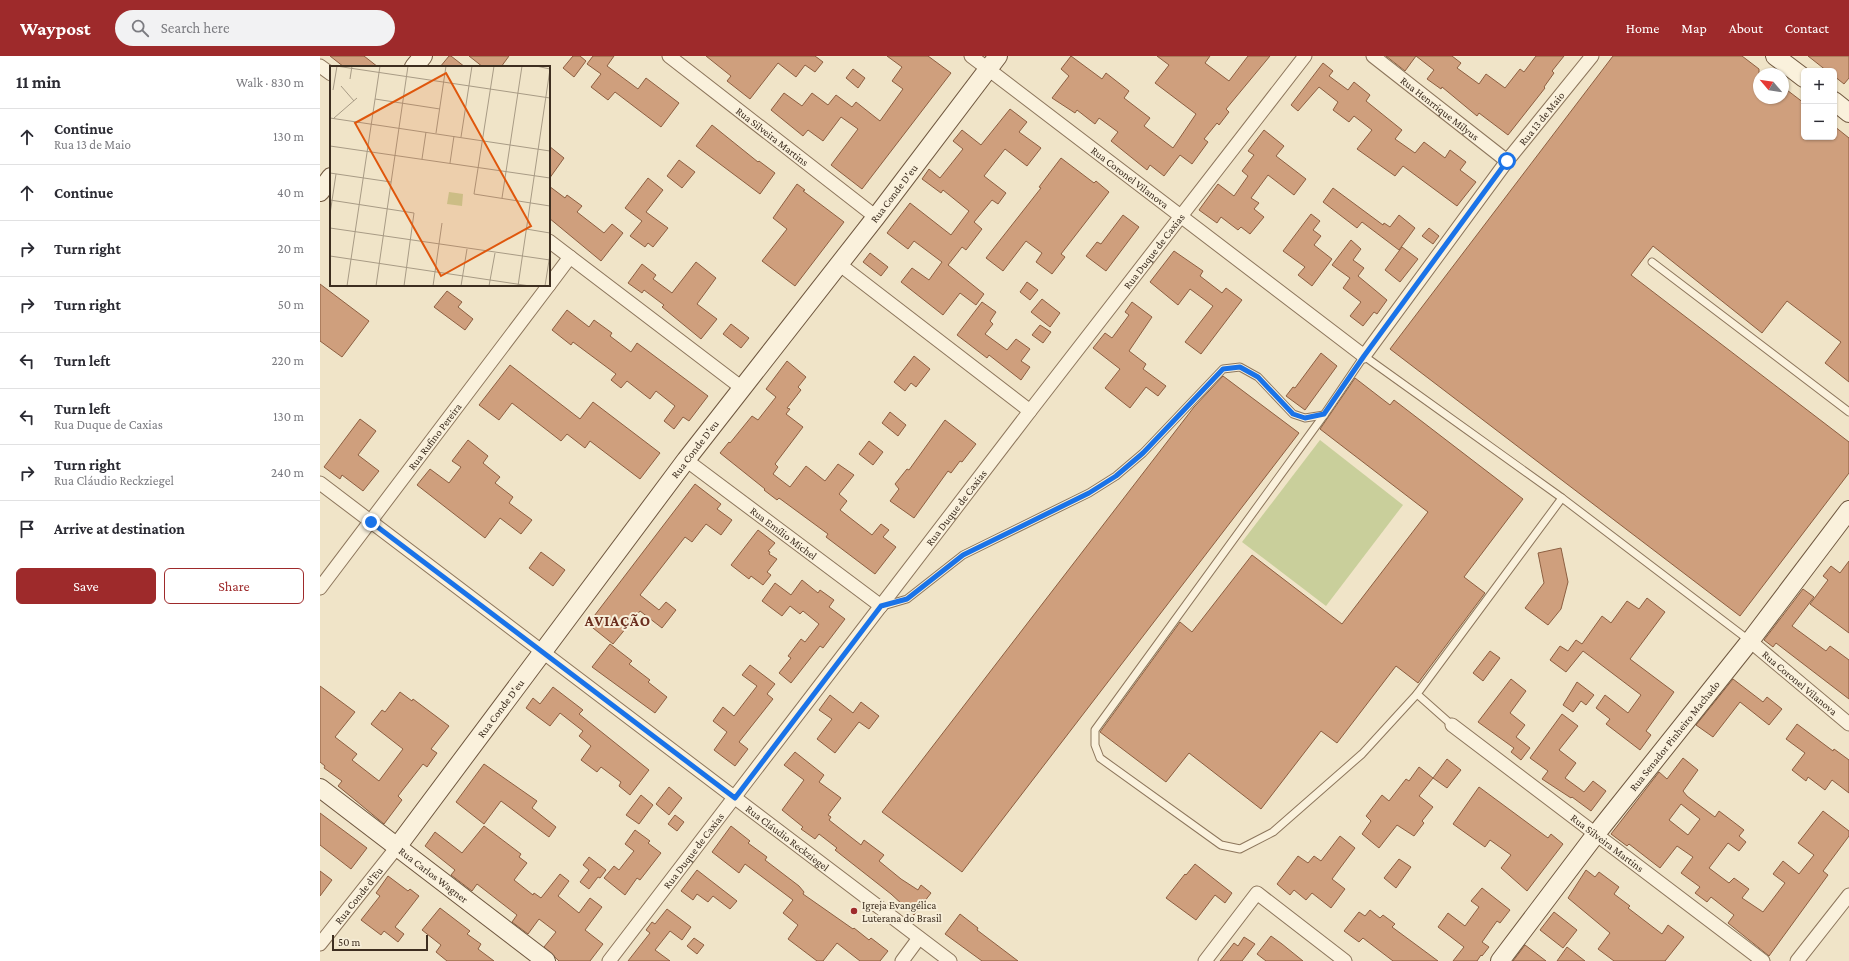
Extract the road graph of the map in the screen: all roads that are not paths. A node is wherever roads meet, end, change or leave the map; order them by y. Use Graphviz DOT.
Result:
graph roads {
  1 [pos="423,56"];
  2 [pos="669,56"];
  3 [pos="971,56"];
  4 [pos="1305,56"];
  5 [pos="1373,56"];
  6 [pos="1592,56"];
  7 [pos="1775,56"];
  8 [pos="993,62"];
  9 [pos="320,66"];
  10 [pos="415,66"];
  11 [pos="330,73"];
  12 [pos="1801,76"];
  13 [pos="1837,104"];
  14 [pos="1849,113"];
  15 [pos="1507,161"];
  16 [pos="330,178"];
  17 [pos="320,192"];
  18 [pos="876,217"];
  19 [pos="1181,217"];
  20 [pos="550,242"];
  21 [pos="570,257"];
  22 [pos="1652,262"];
  23 [pos="839,264"];
  24 [pos="550,284"];
  25 [pos="548,286"];
  26 [pos="1364,356"];
  27 [pos="742,388"];
  28 [pos="1030,411"];
  29 [pos="1849,412"];
  30 [pos="1324,414"];
  31 [pos="686,460"];
  32 [pos="320,483"];
  33 [pos="1562,498"];
  34 [pos="1849,510"];
  35 [pos="371,522"];
  36 [pos="320,588"];
  37 [pos="881,606"];
  38 [pos="1750,641"];
  39 [pos="542,652"];
  40 [pos="1417,694"];
  41 [pos="1849,724"];
  42 [pos="1452,725"];
  43 [pos="320,788"];
  44 [pos="735,798"];
  45 [pos="1596,834"];
  46 [pos="397,847"];
  47 [pos="1849,895"];
  48 [pos="919,938"];
  49 [pos="320,944"];
  50 [pos="546,961"];
  51 [pos="609,961"];
  52 [pos="902,961"];
  53 [pos="950,961"];
  54 [pos="1205,961"];
  55 [pos="1345,961"];
  56 [pos="1500,961"];
  57 [pos="1763,961"];
  58 [pos="1797,961"];
  1 -- 10 [label="street"];
  2 -- 18 [label="street, Rua Silveira Martins"];
  3 -- 8 [label="street, Rua Coronel Vilanova"];
  4 -- 19 [label="street, Rua Duque de Caxias"];
  5 -- 15 [label="street, Rua Henrrique Milyus"];
  6 -- 15 [label="street, Rua 13 de Maio"];
  7 -- 12 [label="street"];
  8 -- 18 [label="street, Rua Conde D'eu"];
  8 -- 19 [label="street, Rua Coronel Vilanova"];
  9 -- 11 [label="street"];
  13 -- 14 [label="street"];
  15 -- 26 [label="street, Rua 13 de Maio"];
  16 -- 17 [label="street"];
  18 -- 23 [label="street, Rua Conde D'eu"];
  19 -- 26 [label="street, Rua Coronel Vilanova"];
  19 -- 28 [label="street, Rua Duque de Caxias"];
  20 -- 21 [label="street"];
  21 -- 24 [label="street, Rua Rufino Pereira"];
  21 -- 27 [label="street"];
  22 -- 29 [label="lane"];
  23 -- 27 [label="street, Rua Conde D'eu"];
  23 -- 28 [label="street"];
  25 -- 35 [label="street, Rua Rufino Pereira"];
  26 -- 30 [label="lane"];
  26 -- 33 [label="lane"];
  27 -- 31 [label="street, Rua Conde D'eu"];
  28 -- 37 [label="street, Rua Duque de Caxias"];
  30 -- 37 [label="lane"];
  30 -- 40 [label="lane"];
  31 -- 37 [label="street, Rua Emílio Michel"];
  31 -- 39 [label="street, Rua Conde D'eu"];
  32 -- 35 [label="street, Rua Cláudio Reckziegel"];
  33 -- 38 [label="lane"];
  33 -- 40 [label="lane"];
  34 -- 38 [label="street, Rua Senador Pinheiro Machado"];
  35 -- 36 [label="street, Rua Rufino Pereira"];
  35 -- 39 [label="street, Rua Cláudio Reckziegel"];
  37 -- 44 [label="street, Rua Duque de Caxias"];
  38 -- 41 [label="street, Rua Coronel Vilanova"];
  38 -- 45 [label="street, Rua Senador Pinheiro Machado"];
  39 -- 44 [label="street, Rua Cláudio Reckziegel"];
  39 -- 46 [label="street, Rua Conde D'eu"];
  40 -- 42 [label="lane"];
  42 -- 45 [label="street, Rua Silveira Martins"];
  43 -- 46 [label="street, Rua Carlos Wagner"];
  44 -- 48 [label="street, Rua Cláudio Reckziegel"];
  44 -- 51 [label="street, Rua Duque de Caxias"];
  45 -- 56 [label="street, Rua Senador Pinheiro Machado"];
  45 -- 57 [label="street, Rua Silveira Martins"];
  46 -- 49 [label="street, Rua Conde d'Eu"];
  46 -- 50 [label="street, Rua Carlos Wagner"];
  47 -- 58 [label="street"];
  48 -- 52 [label="street"];
  48 -- 53 [label="street, Rua Cláudio Reckziegel"];
  54 -- 55 [label="street"];
}
